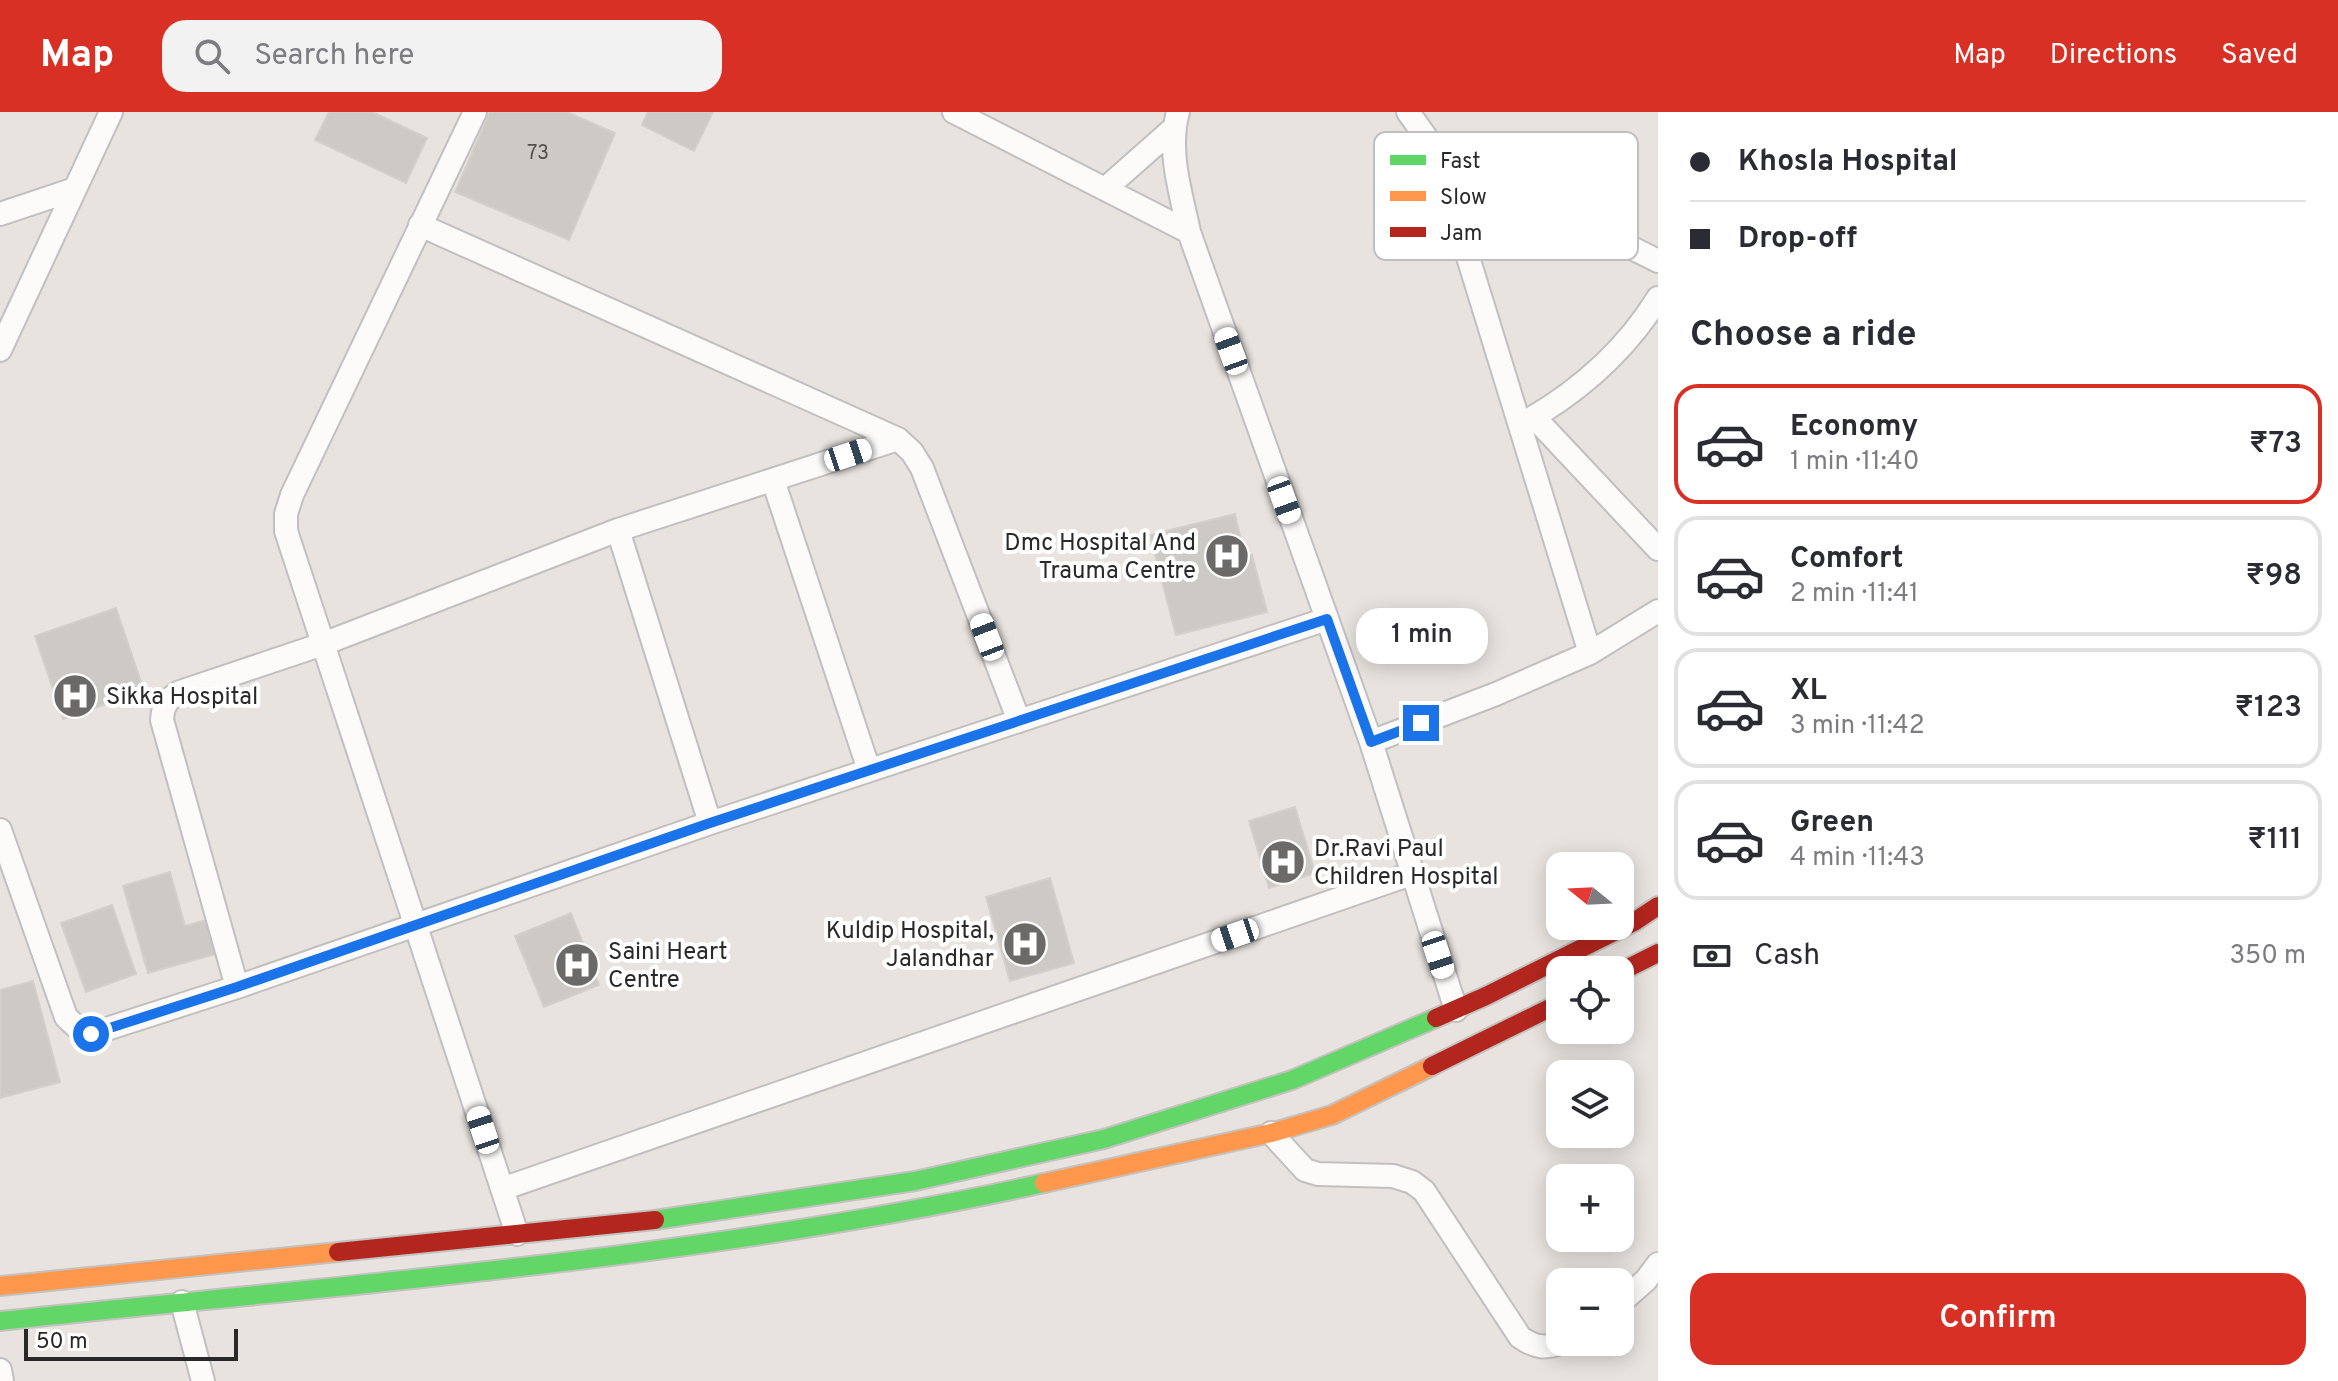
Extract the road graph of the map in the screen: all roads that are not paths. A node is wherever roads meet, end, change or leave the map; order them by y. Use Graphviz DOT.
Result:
graph roads {
  1 [pos="111,112"];
  2 [pos="475,112"];
  3 [pos="954,112"];
  4 [pos="1408,112"];
  5 [pos="1176,120"];
  6 [pos="1422,132"];
  7 [pos="1105,189"];
  8 [pos="72,190"];
  9 [pos="0,214"];
  10 [pos="420,225"];
  11 [pos="1189,232"];
  12 [pos="1638,251"];
  13 [pos="1472,260"];
  14 [pos="1658,261"];
  15 [pos="1658,298"];
  16 [pos="0,350"];
  17 [pos="1527,421"];
  18 [pos="898,439"];
  19 [pos="773,480"];
  20 [pos="618,530"];
  21 [pos="1658,549"];
  22 [pos="1658,611"];
  23 [pos="1327,619"];
  24 [pos="323,644"];
  25 [pos="1590,653"];
  26 [pos="1019,721"];
  27 [pos="1371,742"];
  28 [pos="869,770"];
  29 [pos="710,823"];
  30 [pos="0,830"];
  31 [pos="1411,874"];
  32 [pos="1658,906"];
  33 [pos="415,923"];
  34 [pos="1658,953"];
  35 [pos="1634,965"];
  36 [pos="237,987"];
  37 [pos="1456,1010"];
  38 [pos="1546,1010"];
  39 [pos="1271,1133"];
  40 [pos="502,1189"];
  41 [pos="517,1234"];
  42 [pos="1658,1264"];
  43 [pos="0,1286"];
  44 [pos="1634,1291"];
  45 [pos="182,1302"];
  46 [pos="0,1321"];
  47 [pos="1546,1347"];
  48 [pos="0,1370"];
  49 [pos="2,1381"];
  50 [pos="203,1381"];
  1 -- 8 [label="street"];
  2 -- 10 [label="street"];
  3 -- 7 [label="street"];
  4 -- 6 [label="street"];
  5 -- 7 [label="street"];
  5 -- 11 [label="street"];
  7 -- 11 [label="street"];
  8 -- 9 [label="street"];
  8 -- 16 [label="street"];
  10 -- 18 [label="street"];
  10 -- 24 [label="street"];
  11 -- 23 [label="street"];
  12 -- 14 [label="street"];
  13 -- 17 [label="street"];
  15 -- 17 [label="street"];
  17 -- 21 [label="street"];
  17 -- 25 [label="street"];
  18 -- 19 [label="street"];
  18 -- 26 [label="street"];
  19 -- 20 [label="street"];
  19 -- 28 [label="street"];
  20 -- 24 [label="street"];
  20 -- 29 [label="street"];
  22 -- 25 [label="street"];
  23 -- 26 [label="street"];
  23 -- 27 [label="street"];
  24 -- 33 [label="street"];
  24 -- 36 [label="street"];
  25 -- 27 [label="street"];
  26 -- 28 [label="street"];
  27 -- 31 [label="street"];
  28 -- 29 [label="street"];
  29 -- 33 [label="street"];
  30 -- 36 [label="street"];
  31 -- 37 [label="street"];
  31 -- 40 [label="street"];
  32 -- 37 [label="highway"];
  33 -- 36 [label="street"];
  33 -- 40 [label="street"];
  34 -- 35 [label="highway"];
  37 -- 41 [label="highway"];
  38 -- 39 [label="highway"];
  39 -- 45 [label="highway"];
  39 -- 47 [label="street"];
  40 -- 41 [label="street"];
  41 -- 43 [label="highway"];
  42 -- 44 [label="street"];
  45 -- 46 [label="highway"];
  45 -- 50 [label="street"];
  48 -- 49 [label="street"];
}
